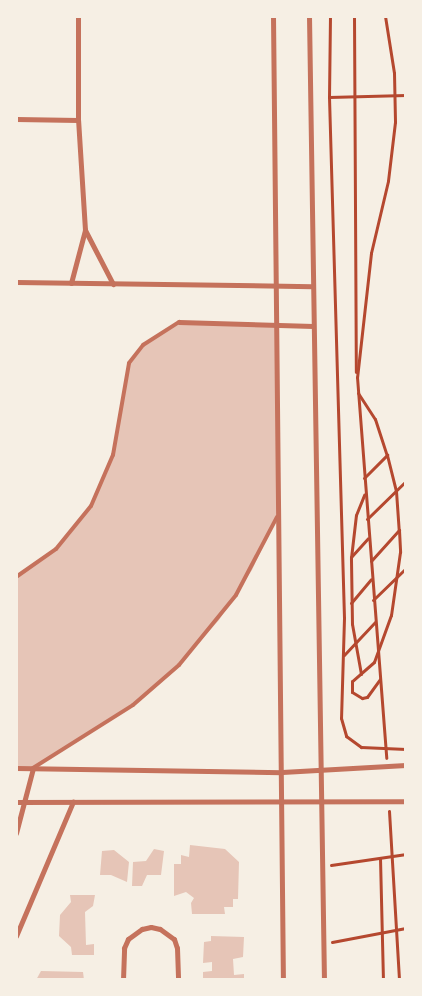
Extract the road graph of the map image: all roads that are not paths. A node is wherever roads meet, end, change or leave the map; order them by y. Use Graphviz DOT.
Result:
graph roads {
  1 [pos="78,16"];
  2 [pos="273,16"];
  3 [pos="309,16"];
  4 [pos="16,119"];
  5 [pos="78,120"];
  6 [pos="85,230"];
  7 [pos="16,282"];
  8 [pos="71,283"];
  9 [pos="113,284"];
  10 [pos="312,286"];
  11 [pos="277,287"];
  12 [pos="179,322"];
  13 [pos="277,326"];
  14 [pos="313,326"];
  15 [pos="279,513"];
  16 [pos="16,577"];
  17 [pos="406,764"];
  18 [pos="16,768"];
  19 [pos="33,768"];
  20 [pos="319,770"];
  21 [pos="282,772"];
  22 [pos="406,801"];
  23 [pos="16,802"];
  24 [pos="26,802"];
  25 [pos="73,802"];
  26 [pos="321,802"];
  27 [pos="281,803"];
  28 [pos="16,833"];
  29 [pos="16,936"];
  30 [pos="123,980"];
  31 [pos="178,980"];
  32 [pos="284,980"];
  33 [pos="324,980"];
  1 -- 5 [label="street"];
  2 -- 11 [label="street"];
  3 -- 10 [label="street"];
  4 -- 5 [label="street"];
  5 -- 6 [label="street"];
  6 -- 8 [label="street"];
  6 -- 9 [label="street"];
  7 -- 8 [label="street"];
  8 -- 9 [label="street"];
  9 -- 11 [label="street"];
  10 -- 11 [label="street"];
  10 -- 14 [label="street"];
  11 -- 13 [label="street"];
  12 -- 13 [label="street"];
  12 -- 16 [label="lane"];
  13 -- 14 [label="street"];
  13 -- 15 [label="street"];
  14 -- 20 [label="street"];
  15 -- 19 [label="lane"];
  15 -- 21 [label="street"];
  17 -- 20 [label="street"];
  18 -- 19 [label="street"];
  19 -- 21 [label="street"];
  19 -- 24 [label="street"];
  20 -- 21 [label="street"];
  20 -- 26 [label="street"];
  21 -- 27 [label="street"];
  22 -- 26 [label="street"];
  23 -- 24 [label="street"];
  24 -- 25 [label="street"];
  24 -- 28 [label="street"];
  25 -- 27 [label="street"];
  25 -- 29 [label="street"];
  26 -- 27 [label="street"];
  26 -- 33 [label="street"];
  27 -- 32 [label="street"];
  30 -- 31 [label="street"];
}
